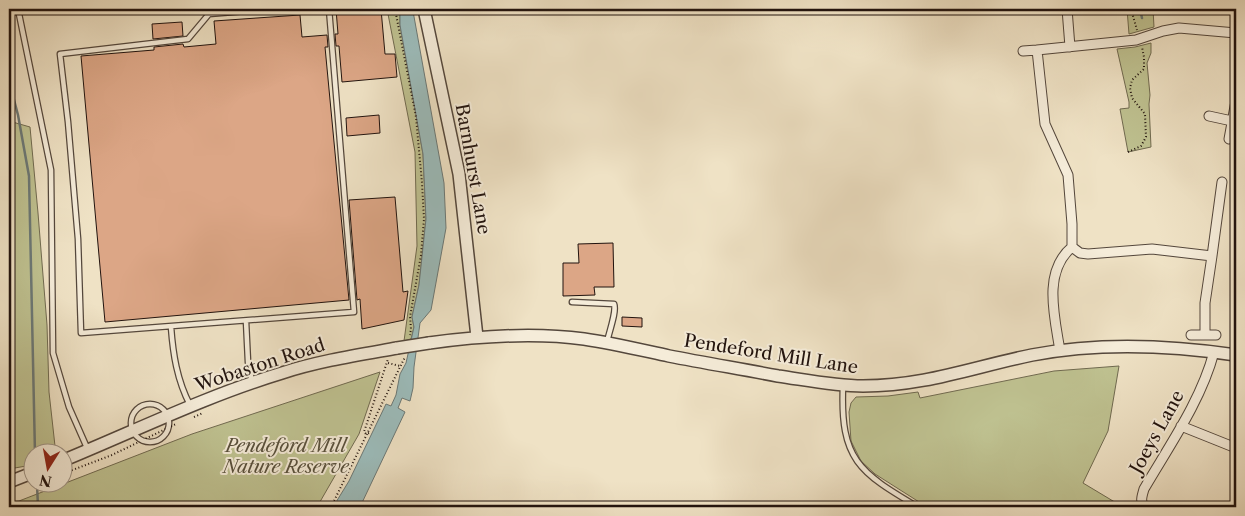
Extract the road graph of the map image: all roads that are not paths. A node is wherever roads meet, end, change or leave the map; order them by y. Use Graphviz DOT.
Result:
graph roads {
  1 [pos="18,9"];
  2 [pos="273,9"];
  3 [pos="330,9"];
  4 [pos="424,9"];
  5 [pos="1067,9"];
  6 [pos="1236,33"];
  7 [pos="1070,46"];
  8 [pos="1023,50"];
  9 [pos="1037,50"];
  10 [pos="1236,101"];
  11 [pos="1209,116"];
  12 [pos="1232,121"];
  13 [pos="1229,139"];
  14 [pos="1222,182"];
  15 [pos="1072,247"];
  16 [pos="1212,256"];
  17 [pos="572,302"];
  18 [pos="246,321"];
  19 [pos="171,327"];
  20 [pos="1191,335"];
  21 [pos="1205,335"];
  22 [pos="1216,335"];
  23 [pos="477,337"];
  24 [pos="607,343"];
  25 [pos="1060,351"];
  26 [pos="1214,352"];
  27 [pos="1236,355"];
  28 [pos="253,382"];
  29 [pos="843,385"];
  30 [pos="192,411"];
  31 [pos="172,420"];
  32 [pos="1181,426"];
  33 [pos="136,436"];
  34 [pos="1236,448"];
  35 [pos="88,450"];
  36 [pos="72,457"];
  37 [pos="1140,506"];
  38 [pos="918,507"];
  1 -- 35 [label="lane"];
  2 -- 19 [label="lane"];
  3 -- 18 [label="lane"];
  4 -- 23 [label="street, Barnhurst Lane"];
  5 -- 7 [label="street"];
  6 -- 7 [label="street"];
  7 -- 9 [label="street"];
  8 -- 9 [label="street"];
  9 -- 15 [label="street"];
  10 -- 12 [label="street"];
  11 -- 12 [label="street"];
  12 -- 13 [label="street"];
  14 -- 16 [label="street"];
  15 -- 16 [label="street"];
  15 -- 25 [label="street"];
  16 -- 21 [label="street"];
  17 -- 24 [label="lane"];
  18 -- 19 [label="lane"];
  18 -- 28 [label="lane"];
  19 -- 30 [label="lane"];
  20 -- 21 [label="street"];
  21 -- 22 [label="street"];
  23 -- 24 [label="street, Pendeford Mill Lane"];
  23 -- 28 [label="street, Wobaston Road, bridge"];
  24 -- 29 [label="street, Pendeford Mill Lane"];
  25 -- 26 [label="street, Pendeford Mill Lane"];
  25 -- 29 [label="street, Pendeford Mill Lane"];
  26 -- 27 [label="street, Pendeford Mill Lane"];
  26 -- 32 [label="street, Joeys Lane"];
  28 -- 30 [label="street, Wobaston Road"];
  29 -- 38 [label="lane"];
  30 -- 31 [label="street, Wobaston Road"];
  31 -- 33 [label="street, Wobaston Road"];
  31 -- 33 [label="lane"];
  31 -- 33 [label="lane"];
  32 -- 34 [label="street"];
  32 -- 37 [label="street, Joeys Lane"];
  33 -- 35 [label="street, Wobaston Road"];
  35 -- 36 [label="street, Wobaston Road"];
}
